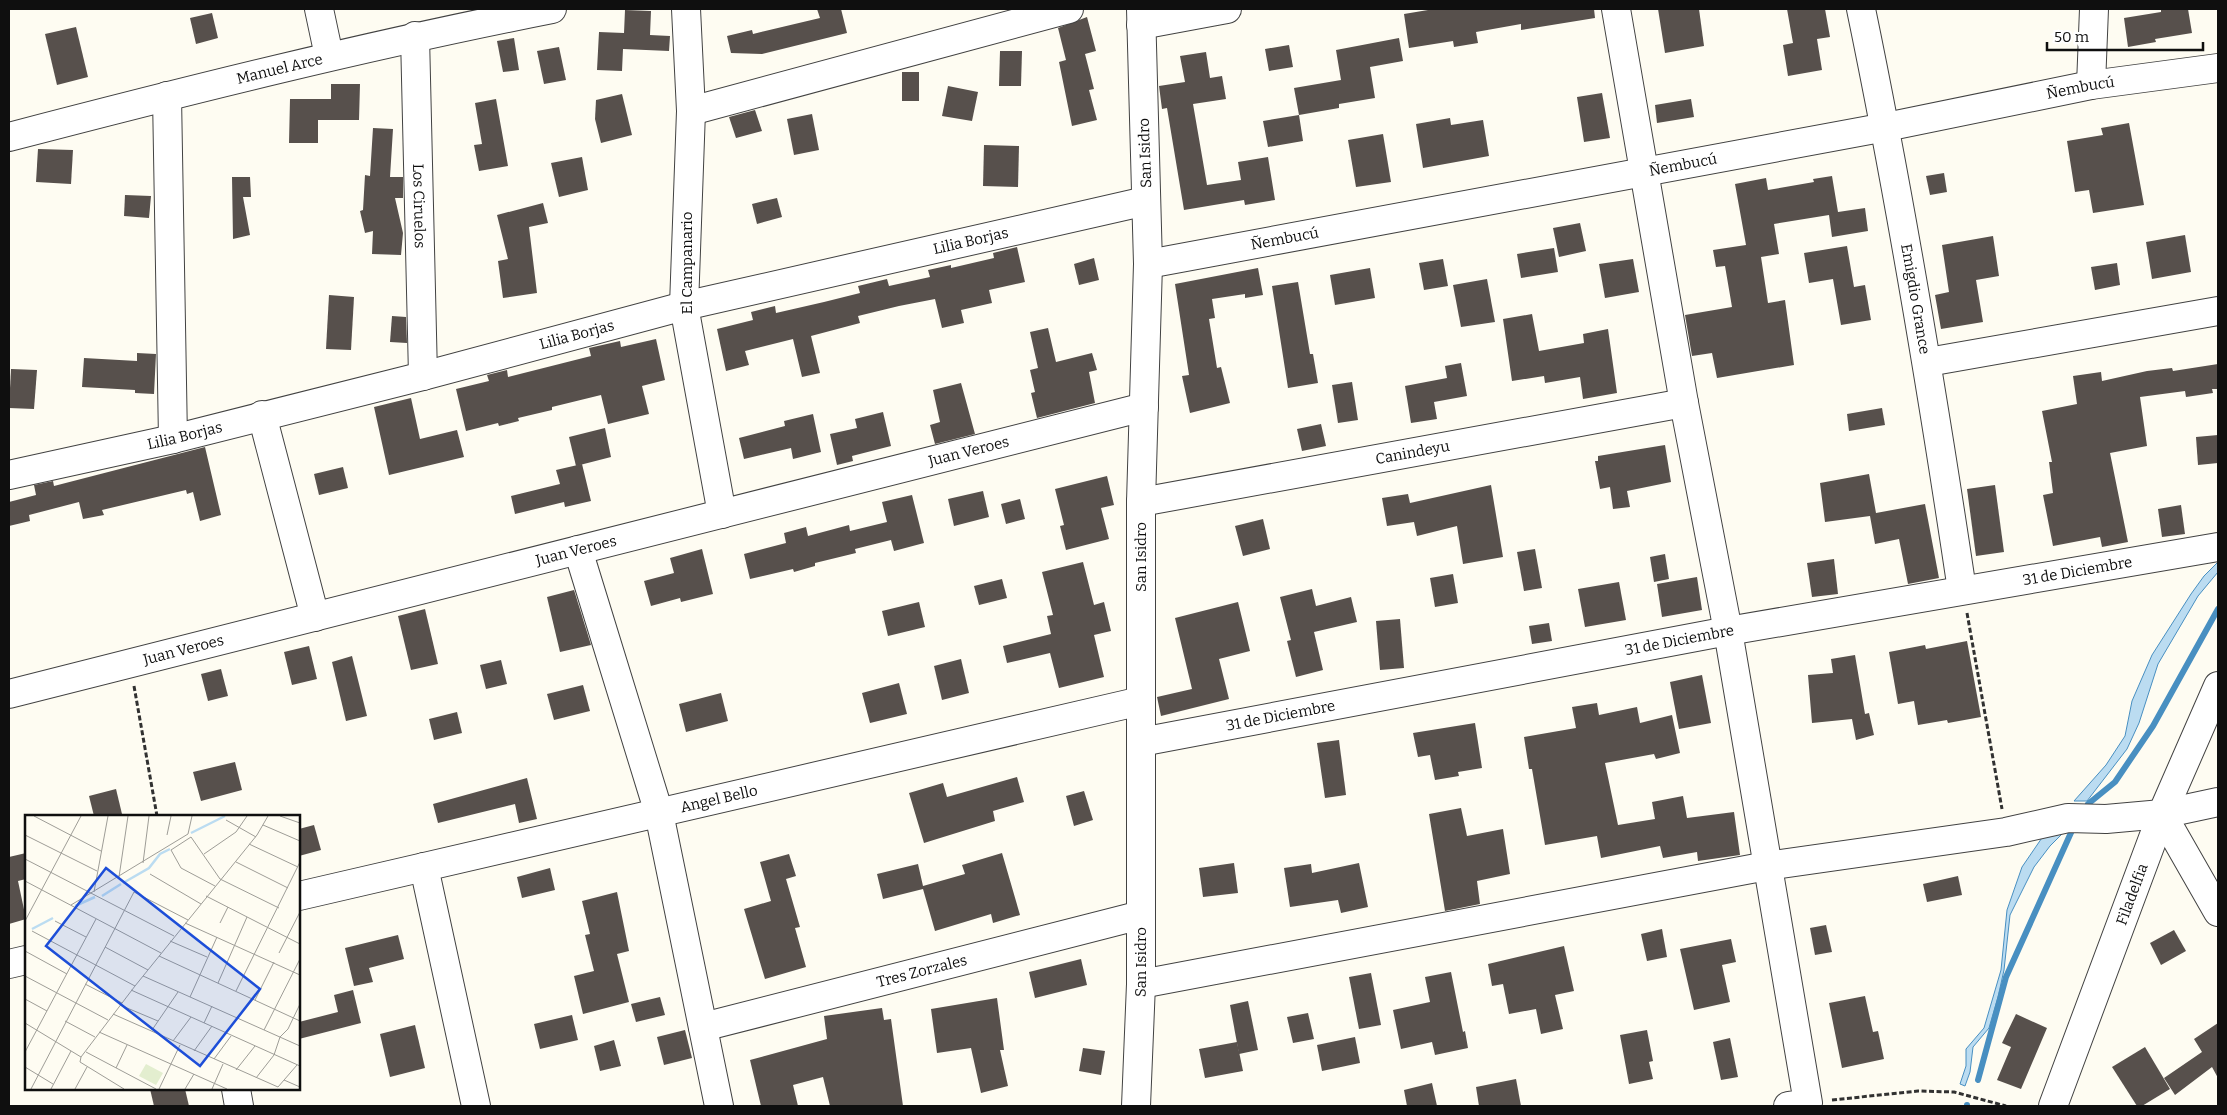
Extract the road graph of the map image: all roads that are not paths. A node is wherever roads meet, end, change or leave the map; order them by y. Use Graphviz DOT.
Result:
graph roads {
  1 [pos="319,9"];
  2 [pos="552,9"];
  3 [pos="686,9"];
  4 [pos="1069,9"];
  5 [pos="1227,9"];
  6 [pos="1616,9"];
  7 [pos="1861,9"];
  8 [pos="2094,9"];
  9 [pos="1141,17"];
  10 [pos="415,36"];
  11 [pos="329,56"];
  12 [pos="2218,68"];
  13 [pos="2091,85"];
  14 [pos="167,96"];
  15 [pos="691,111"];
  16 [pos="1886,127"];
  17 [pos="9,138"];
  18 [pos="1643,171"];
  19 [pos="1146,201"];
  20 [pos="1148,264"];
  21 [pos="684,306"];
  22 [pos="2218,311"];
  23 [pos="1928,362"];
  24 [pos="423,376"];
  25 [pos="1684,403"];
  26 [pos="1144,407"];
  27 [pos="262,415"];
  28 [pos="173,439"];
  29 [pos="9,475"];
  30 [pos="1141,502"];
  31 [pos="722,514"];
  32 [pos="2218,547"];
  33 [pos="578,550"];
  34 [pos="1962,590"];
  35 [pos="315,617"];
  36 [pos="1728,631"];
  37 [pos="2218,686"];
  38 [pos="9,694"];
  39 [pos="1141,701"];
  40 [pos="1141,742"];
  41 [pos="2218,802"];
  42 [pos="658,813"];
  43 [pos="2162,814"];
  44 [pos="1767,866"];
  45 [pos="424,867"];
  46 [pos="300,896"];
  47 [pos="2218,912"];
  48 [pos="1141,915"];
  49 [pos="25,960"];
  50 [pos="9,964"];
  51 [pos="1142,984"];
  52 [pos="703,1027"];
  53 [pos="236,1090"];
  54 [pos="1798,1104"];
  55 [pos="239,1106"];
  56 [pos="476,1106"];
  57 [pos="720,1106"];
  58 [pos="1136,1106"];
  59 [pos="2053,1106"];
  1 -- 11 [label="street"];
  2 -- 10 [label="street, Manuel Arce"];
  3 -- 15 [label="street, El Campanario"];
  4 -- 15 [label="street"];
  5 -- 9 [label="street"];
  6 -- 18 [label="street"];
  7 -- 16 [label="street, Emigdio Grance"];
  8 -- 13 [label="street"];
  9 -- 19 [label="street, San Isidro"];
  10 -- 11 [label="street, Manuel Arce"];
  10 -- 24 [label="street, Los Ciruelos"];
  11 -- 14 [label="street, Manuel Arce"];
  12 -- 13 [label="street, Ñembucú"];
  13 -- 16 [label="street, Ñembucú"];
  14 -- 17 [label="street, Manuel Arce"];
  14 -- 28 [label="street"];
  15 -- 21 [label="street, El Campanario"];
  16 -- 18 [label="street, Ñembucú"];
  16 -- 23 [label="street, Emigdio Grance"];
  18 -- 20 [label="street, Ñembucú"];
  18 -- 25 [label="street"];
  19 -- 20 [label="street, San Isidro"];
  19 -- 21 [label="street, Lilia Borjas"];
  20 -- 26 [label="street, San Isidro"];
  21 -- 24 [label="street, Lilia Borjas"];
  21 -- 31 [label="street, El Campanario"];
  22 -- 23 [label="street"];
  23 -- 34 [label="street, Emigdio Grance"];
  24 -- 27 [label="street, Lilia Borjas"];
  25 -- 30 [label="street, Canindeyu"];
  25 -- 36 [label="street"];
  26 -- 30 [label="street, San Isidro"];
  26 -- 31 [label="street, Juan Veroes"];
  27 -- 28 [label="street, Lilia Borjas"];
  27 -- 35 [label="street"];
  28 -- 29 [label="street, Lilia Borjas"];
  30 -- 39 [label="street, San Isidro"];
  31 -- 33 [label="street, Juan Veroes"];
  32 -- 34 [label="street, 31 de Diciembre"];
  33 -- 35 [label="street, Juan Veroes"];
  33 -- 42 [label="street"];
  34 -- 36 [label="street, 31 de Diciembre"];
  35 -- 38 [label="street, Juan Veroes"];
  36 -- 40 [label="street, 31 de Diciembre"];
  36 -- 44 [label="street"];
  37 -- 43 [label="street, Filadelfia"];
  39 -- 40 [label="street, San Isidro"];
  39 -- 42 [label="street, Angel Bello"];
  40 -- 48 [label="street, San Isidro"];
  41 -- 43 [label="street"];
  42 -- 45 [label="street, Angel Bello"];
  42 -- 52 [label="street"];
  43 -- 44 [label="street"];
  43 -- 47 [label="street"];
  43 -- 59 [label="street, Filadelfia"];
  44 -- 51 [label="street"];
  44 -- 54 [label="street"];
  45 -- 46 [label="street, Angel Bello"];
  45 -- 56 [label="street"];
  48 -- 51 [label="street, San Isidro"];
  48 -- 52 [label="street, Tres Zorzales"];
  49 -- 50 [label="street"];
  51 -- 58 [label="street, San Isidro"];
  52 -- 57 [label="street"];
  53 -- 55 [label="street"];
}
